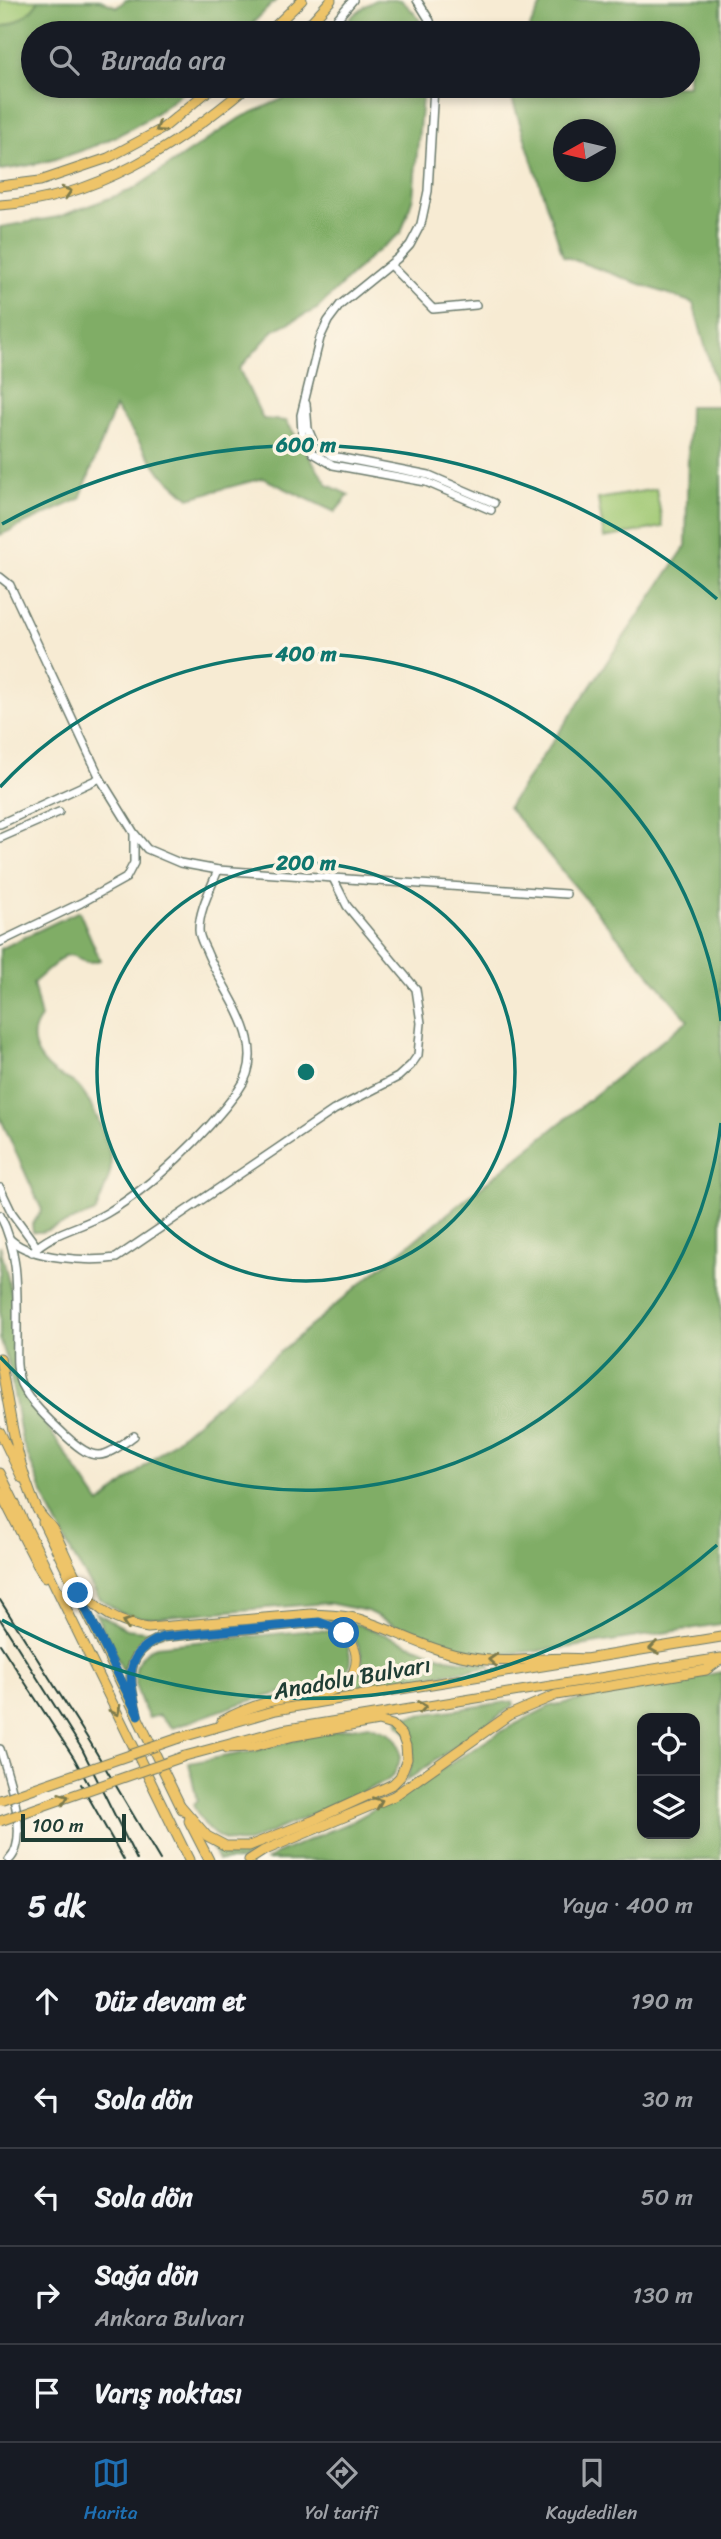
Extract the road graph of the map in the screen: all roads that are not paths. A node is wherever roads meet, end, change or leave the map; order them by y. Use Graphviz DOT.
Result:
graph roads {
  1 [pos="302,0"];
  2 [pos="331,0"];
  3 [pos="353,0"];
  4 [pos="417,0"];
  5 [pos="280,21"];
  6 [pos="312,21"];
  7 [pos="336,21"];
  8 [pos="430,21"];
  9 [pos="199,98"];
  10 [pos="233,98"];
  11 [pos="433,98"];
  12 [pos="0,186"];
  13 [pos="0,205"];
  14 [pos="390,265"];
  15 [pos="476,305"];
  16 [pos="493,507"];
  17 [pos="0,577"];
  18 [pos="100,778"];
  19 [pos="59,812"];
  20 [pos="0,824"];
  21 [pos="134,833"];
  22 [pos="0,838"];
  23 [pos="218,870"];
  24 [pos="333,878"];
  25 [pos="566,894"];
  26 [pos="0,942"];
  27 [pos="0,1188"];
  28 [pos="0,1215"];
  29 [pos="11,1240"];
  30 [pos="35,1249"];
  31 [pos="0,1358"];
  32 [pos="0,1432"];
  33 [pos="134,1436"];
  34 [pos="0,1473"];
  35 [pos="0,1492"];
  36 [pos="38,1511"];
  37 [pos="60,1598"];
  38 [pos="721,1637"];
  39 [pos="585,1659"];
  40 [pos="721,1659"];
  41 [pos="138,1715"];
  42 [pos="209,1728"];
  43 [pos="0,1749"];
  44 [pos="211,1749"];
  45 [pos="0,1800"];
  46 [pos="181,1806"];
  47 [pos="0,1821"];
  48 [pos="9,1860"];
  49 [pos="189,1860"];
  50 [pos="209,1860"];
  51 [pos="249,1860"];
  1 -- 5 [label="main road"];
  2 -- 6 [label="main road"];
  3 -- 7 [label="street"];
  4 -- 8 [label="street"];
  9 -- 12 [label="main road, one-way"];
  13 -- 10 [label="main road, one-way"];
  11 -- 14 [label="street"];
  14 -- 15 [label="street"];
  14 -- 16 [label="street"];
  17 -- 18 [label="street"];
  18 -- 20 [label="street"];
  18 -- 21 [label="street"];
  19 -- 22 [label="street"];
  21 -- 23 [label="street"];
  21 -- 26 [label="street"];
  23 -- 24 [label="street"];
  23 -- 30 [label="street"];
  24 -- 25 [label="street"];
  24 -- 30 [label="street"];
  27 -- 30 [label="street"];
  28 -- 29 [label="street"];
  29 -- 30 [label="street"];
  29 -- 33 [label="street"];
  31 -- 36 [label="main road"];
  32 -- 36 [label="main road"];
  34 -- 37 [label="main road"];
  35 -- 37 [label="main road"];
  39 -- 36 [label="main road, one-way"];
  36 -- 41 [label="main road"];
  37 -- 49 [label="main road, one-way"];
  38 -- 39 [label="main road, Anadolu Bulvarı, one-way"];
  39 -- 42 [label="main road, Anadolu Bulvarı"];
  44 -- 40 [label="main road, Anadolu Bulvarı, one-way"];
  51 -- 40 [label="main road, one-way"];
  41 -- 42 [label="main road"];
  41 -- 46 [label="main road"];
  42 -- 45 [label="main road, Anadolu Bulvarı, bridge"];
  43 -- 48 [label="street"];
  44 -- 46 [label="main road"];
  47 -- 44 [label="main road, Anadolu Bulvarı, one-way, bridge"];
  46 -- 50 [label="main road"];
}
